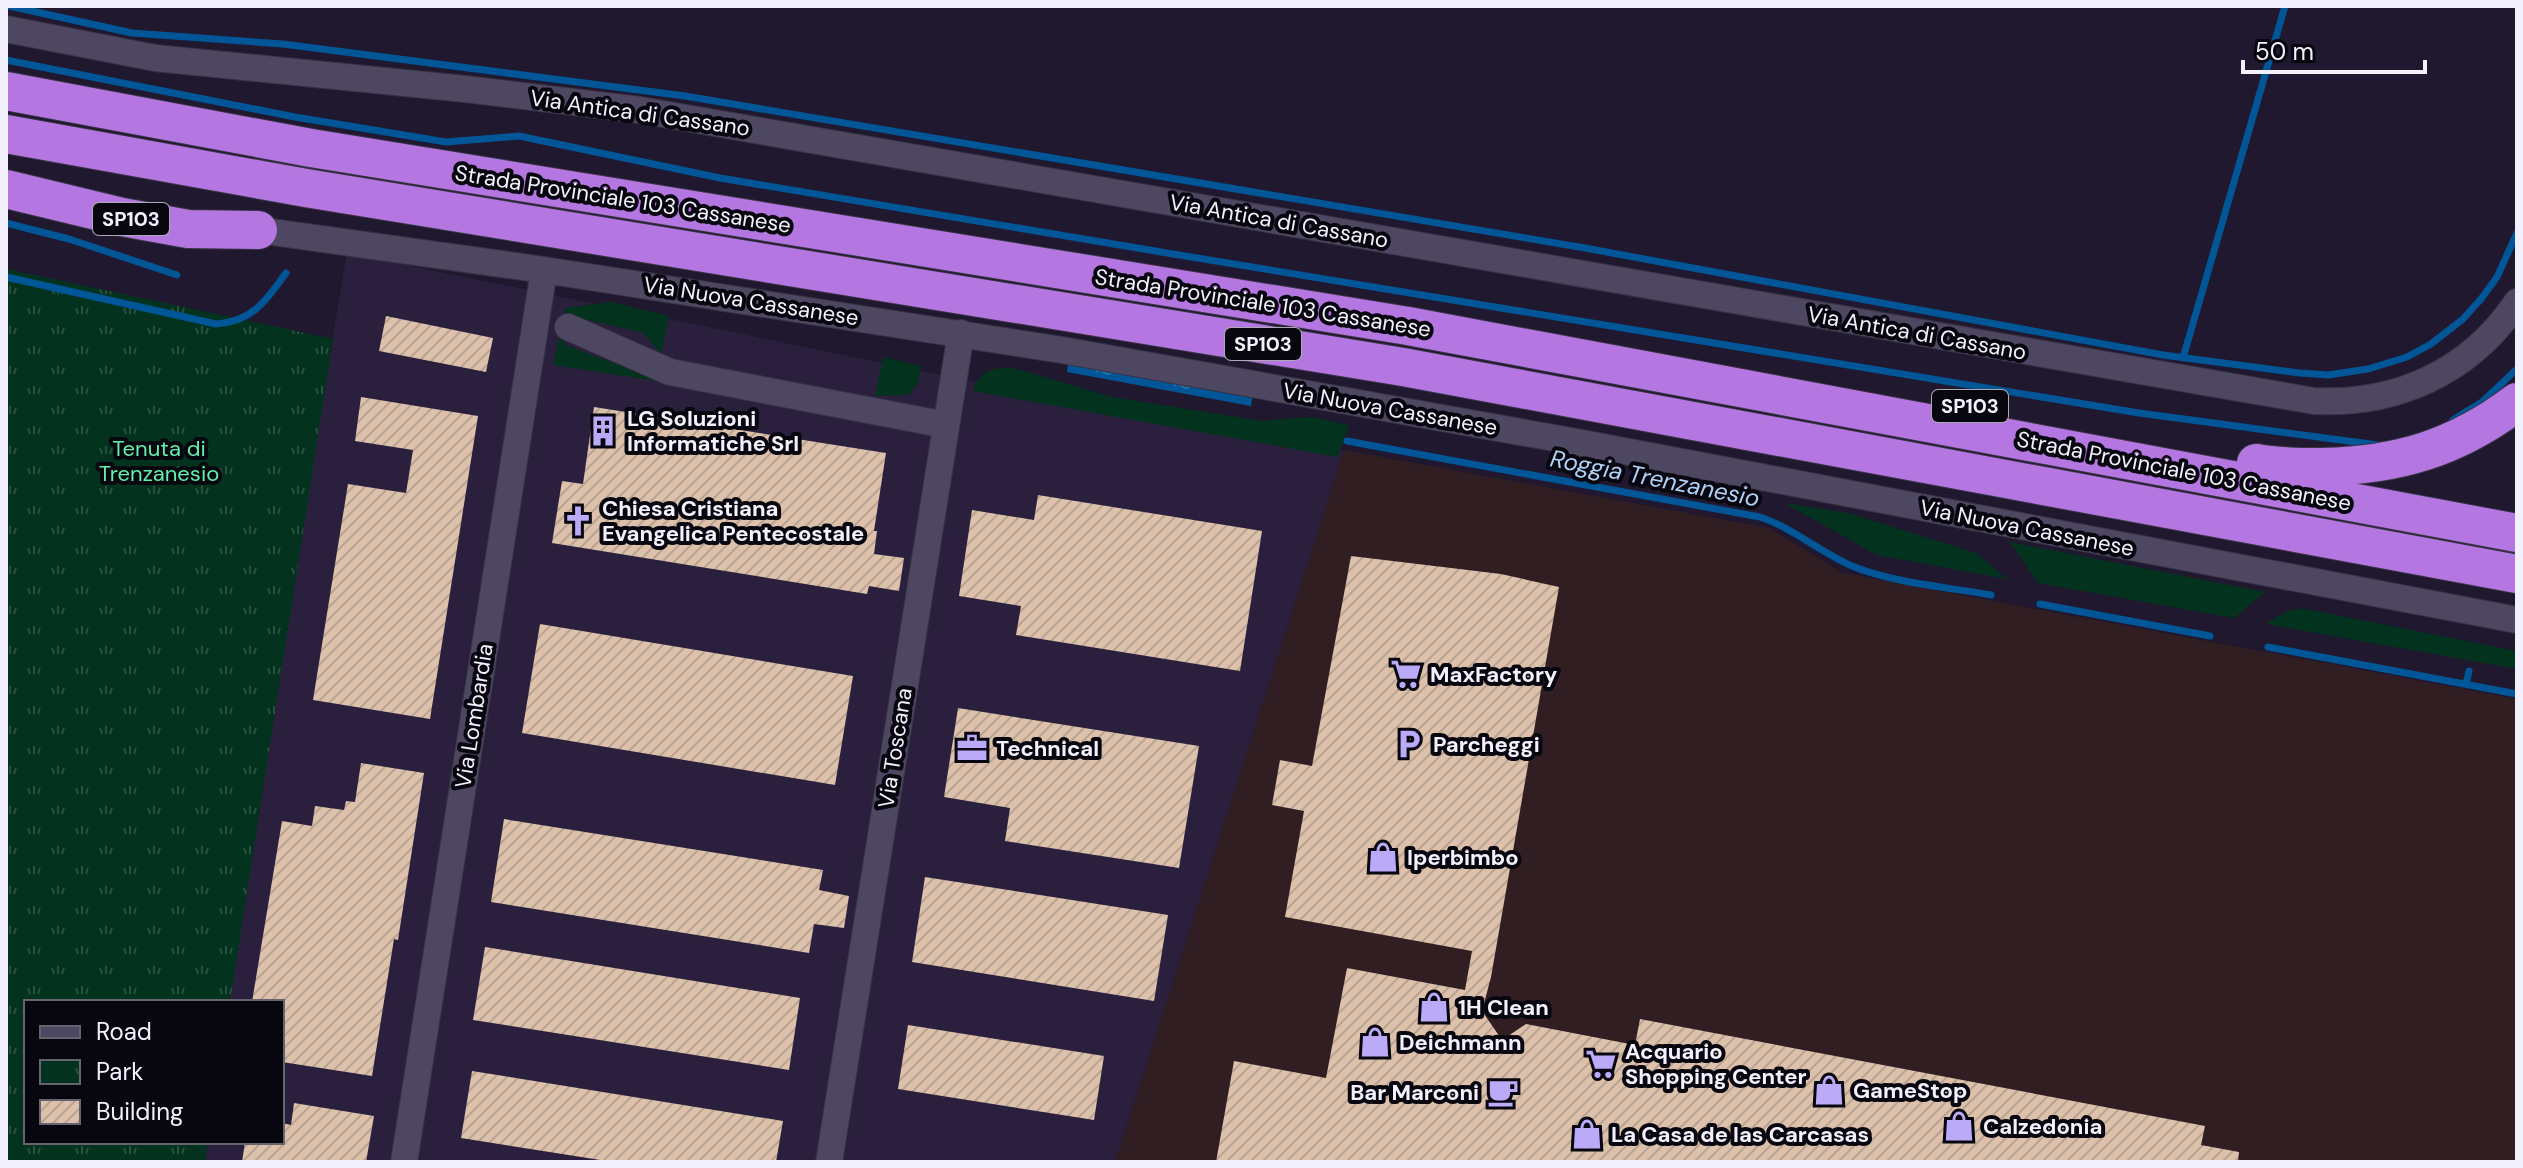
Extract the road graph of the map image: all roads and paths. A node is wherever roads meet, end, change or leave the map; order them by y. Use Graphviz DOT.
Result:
graph roads {
  1 [pos="6,29"];
  2 [pos="6,91"];
  3 [pos="6,134"];
  4 [pos="6,189"];
  5 [pos="258,230"];
  6 [pos="544,270"];
  7 [pos="2517,302"];
  8 [pos="1408,326"];
  9 [pos="568,327"];
  10 [pos="961,333"];
  11 [pos="2517,402"];
  12 [pos="946,425"];
  13 [pos="2517,533"];
  14 [pos="2517,574"];
  15 [pos="2517,620"];
  16 [pos="404,1162"];
  17 [pos="829,1162"];
  1 -- 7 [label="street, Via Antica di Cassano"];
  2 -- 8 [label="highway, Strada Provinciale 103 Cassanese / SP103"];
  3 -- 14 [label="highway, Strada Provinciale 103 Cassanese / SP103"];
  4 -- 5 [label="highway, SP103"];
  5 -- 6 [label="street, Via Nuova Cassanese / SP103"];
  6 -- 10 [label="street, Via Nuova Cassanese / SP103"];
  6 -- 16 [label="street, Via Lombardia"];
  8 -- 11 [label="highway, SP103"];
  8 -- 13 [label="highway, Strada Provinciale 103 Cassanese / SP103"];
  9 -- 12 [label="street"];
  10 -- 12 [label="street, Via Toscana"];
  10 -- 15 [label="street, Via Nuova Cassanese / SP103"];
  12 -- 17 [label="street, Via Toscana"];
}
